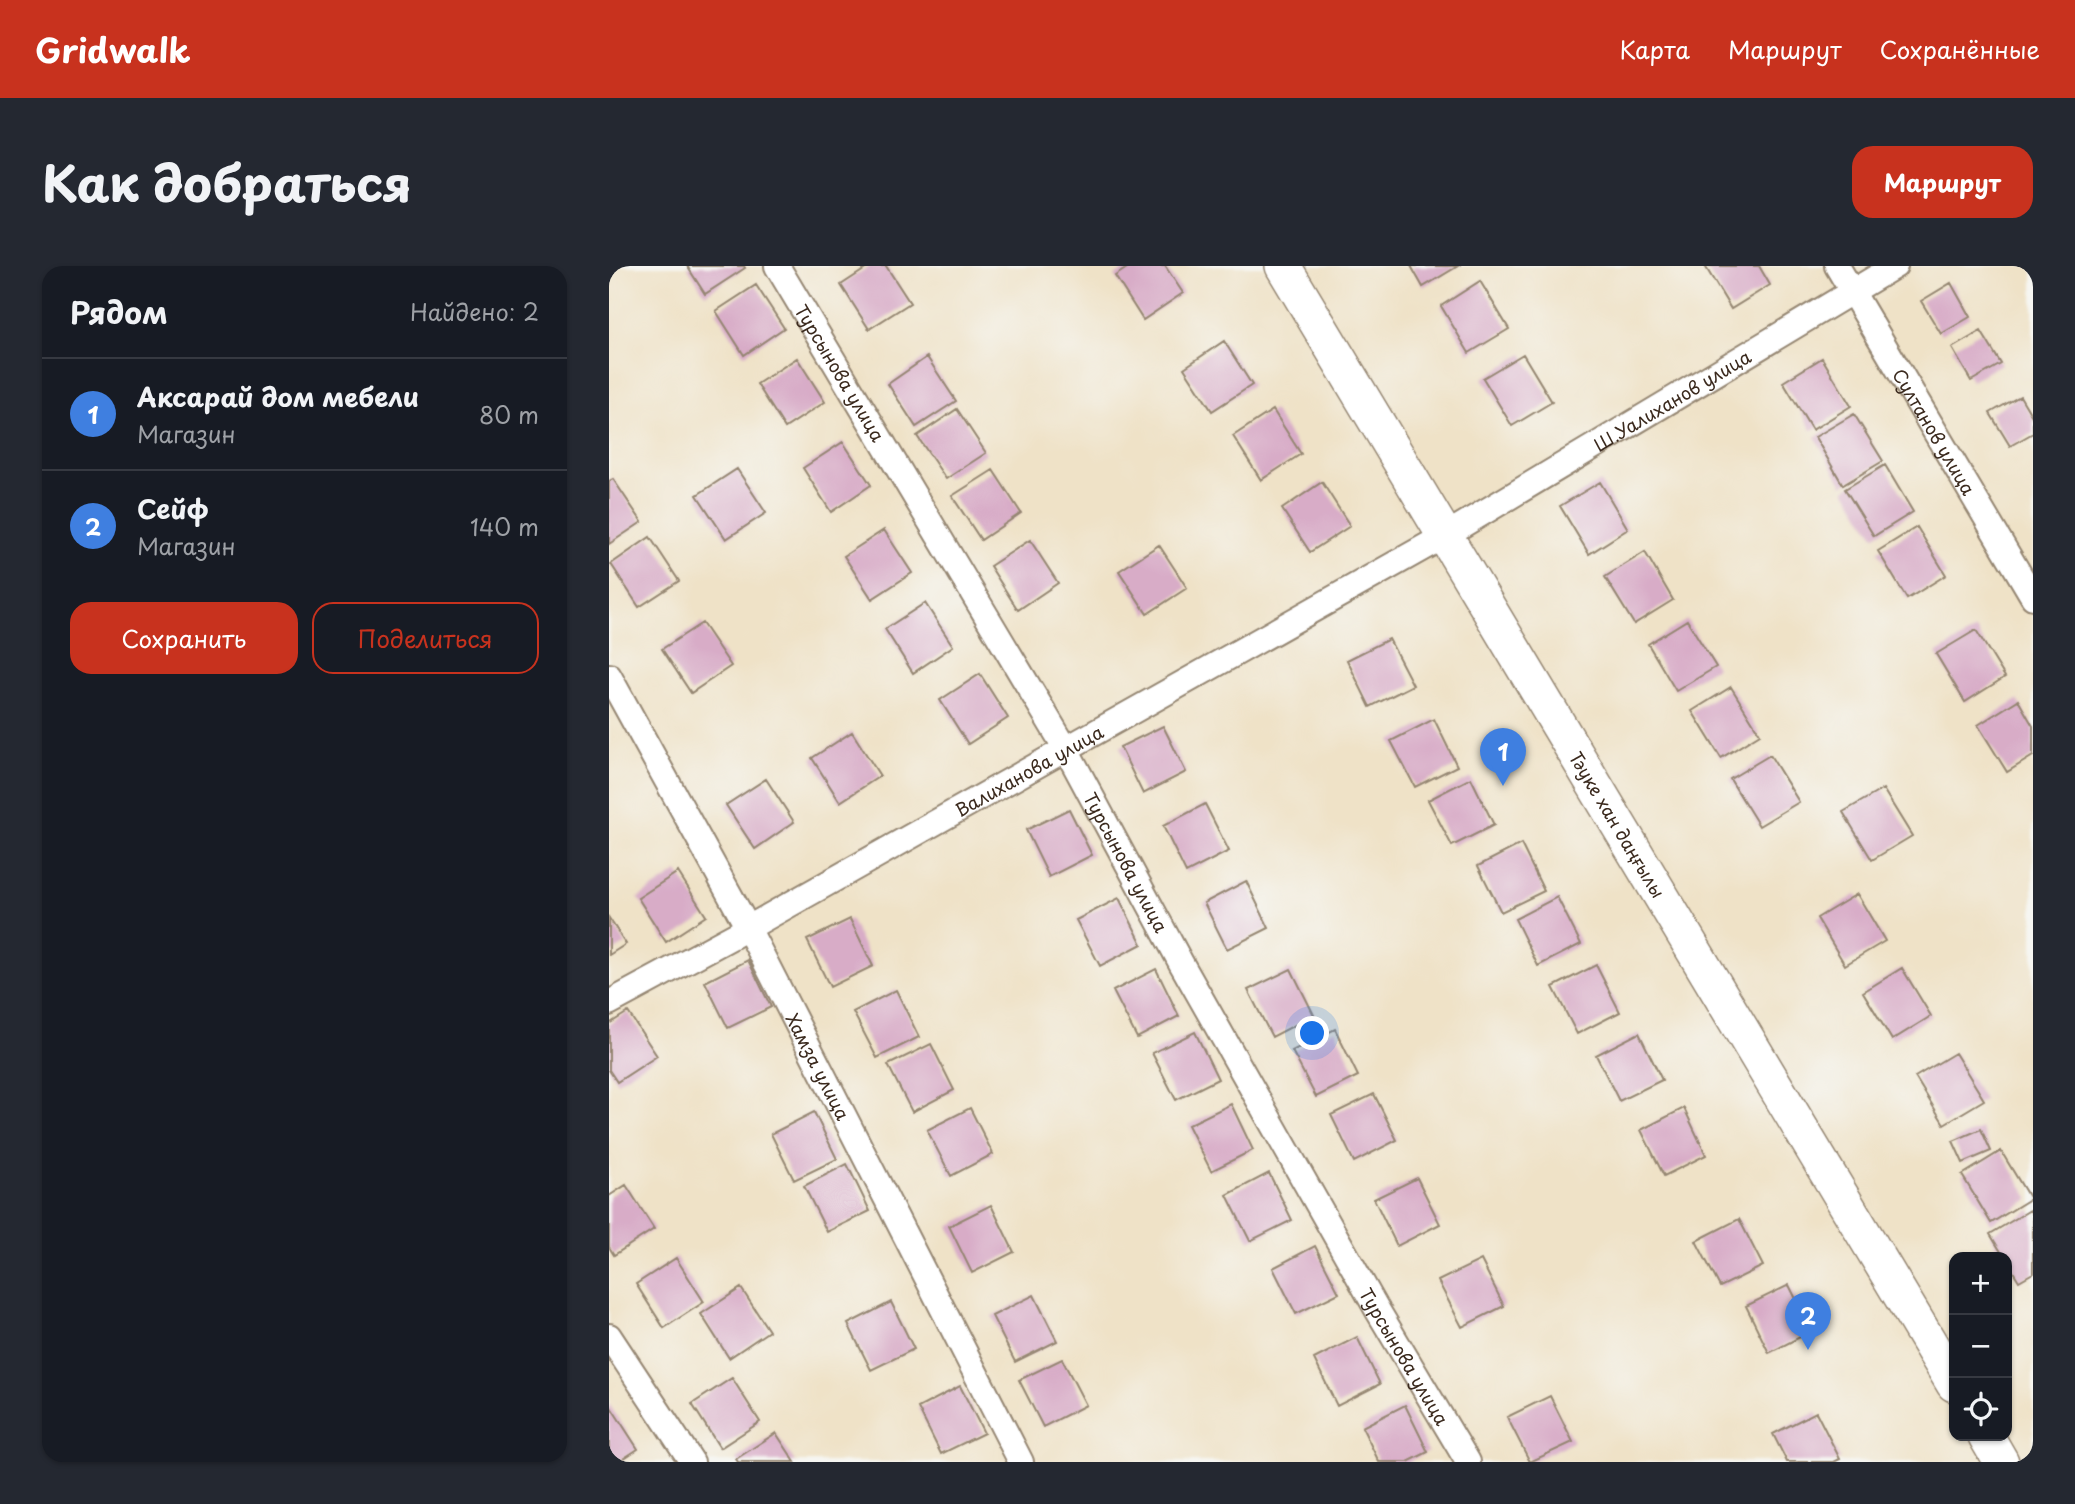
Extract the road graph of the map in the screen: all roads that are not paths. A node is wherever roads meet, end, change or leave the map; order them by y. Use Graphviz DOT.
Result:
graph roads {
  1 [pos="777,266"];
  2 [pos="1283,266"];
  3 [pos="1837,266"];
  4 [pos="1895,266"];
  5 [pos="1851,290"];
  6 [pos="1446,535"];
  7 [pos="2033,597"];
  8 [pos="609,676"];
  9 [pos="1066,749"];
  10 [pos="748,928"];
  11 [pos="609,1003"];
  12 [pos="609,1336"];
  13 [pos="1950,1378"];
  14 [pos="1989,1441"];
  15 [pos="692,1462"];
  16 [pos="1021,1462"];
  17 [pos="1468,1462"];
  18 [pos="2001,1462"];
  1 -- 9 [label="street, Турсынова улица"];
  2 -- 6 [label="street, Тәуке хан даңғылы"];
  3 -- 5 [label="street, Султанов улица"];
  4 -- 5 [label="street, Ш.Уалиханов улица"];
  5 -- 6 [label="street, Ш.Уалиханов улица"];
  5 -- 7 [label="street, Султанов улица"];
  6 -- 9 [label="street, Валиханова улица"];
  6 -- 13 [label="street, Тәуке хан даңғылы"];
  8 -- 10 [label="street, Хамза улица"];
  9 -- 10 [label="street, Валиханова улица"];
  9 -- 17 [label="street, Турсынова улица"];
  10 -- 11 [label="street, Валиханова улица"];
  10 -- 16 [label="street, Хамза улица"];
  12 -- 15 [label="street"];
  14 -- 18 [label="street"];
}
